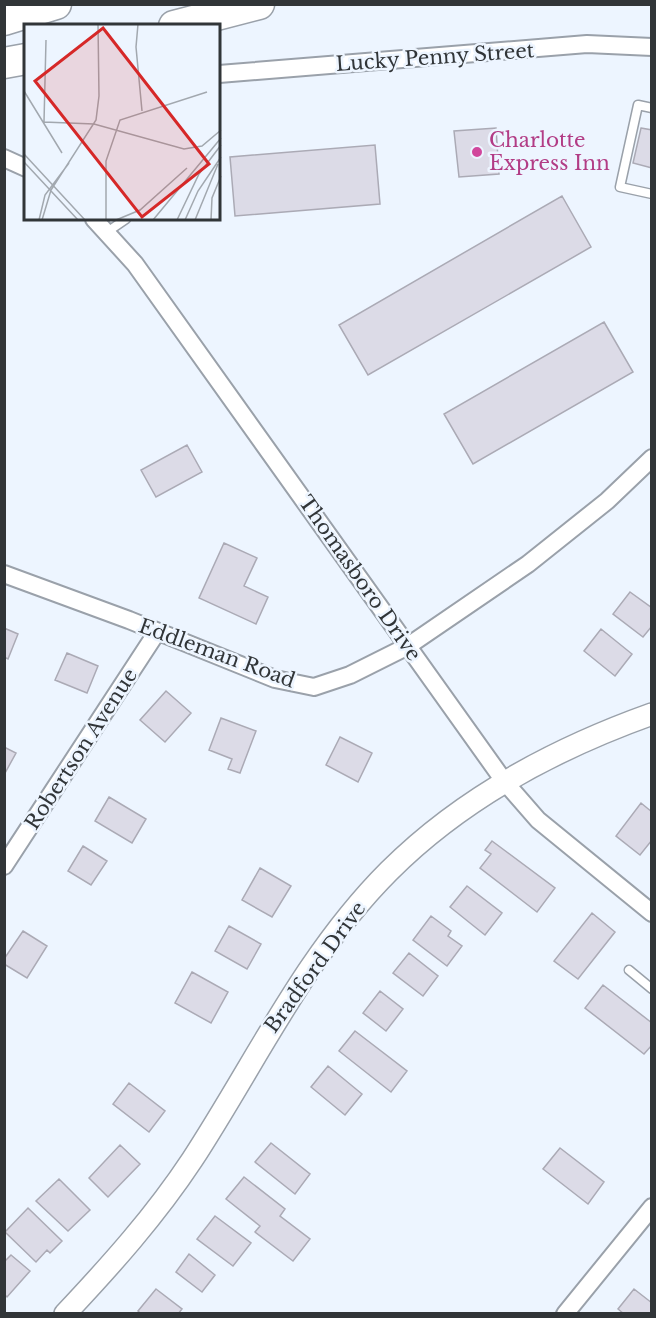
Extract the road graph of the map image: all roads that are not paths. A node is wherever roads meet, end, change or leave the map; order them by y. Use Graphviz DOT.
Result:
graph roads {
  1 [pos="56,4"];
  2 [pos="259,4"];
  3 [pos="4,20"];
  4 [pos="182,24"];
  5 [pos="651,47"];
  6 [pos="24,59"];
  7 [pos="4,63"];
  8 [pos="220,74"];
  9 [pos="651,108"];
  10 [pos="4,158"];
  11 [pos="24,167"];
  12 [pos="651,194"];
  13 [pos="95,220"];
  14 [pos="125,220"];
  15 [pos="107,232"];
  16 [pos="651,458"];
  17 [pos="4,574"];
  18 [pos="157,632"];
  19 [pos="408,646"];
  20 [pos="651,714"];
  21 [pos="504,781"];
  22 [pos="4,866"];
  23 [pos="651,913"];
  24 [pos="629,970"];
  25 [pos="650,986"];
  26 [pos="651,1207"];
  27 [pos="65,1314"];
  28 [pos="565,1314"];
  1 -- 3 [label="highway"];
  2 -- 4 [label="highway"];
  5 -- 8 [label="street, Lucky Penny Street"];
  6 -- 7 [label="highway"];
  9 -- 12 [label="lane"];
  10 -- 11 [label="street"];
  13 -- 15 [label="street, Thomasboro Drive"];
  14 -- 15 [label="lane"];
  15 -- 19 [label="street, Thomasboro Drive"];
  16 -- 19 [label="street, Eddleman Road"];
  17 -- 18 [label="street, Eddleman Road"];
  18 -- 19 [label="street, Eddleman Road"];
  18 -- 22 [label="street, Robertson Avenue"];
  19 -- 21 [label="street, Thomasboro Drive"];
  20 -- 21 [label="street, Bradford Drive"];
  21 -- 23 [label="street, Thomasboro Drive"];
  21 -- 27 [label="street, Bradford Drive"];
  24 -- 25 [label="lane"];
  26 -- 28 [label="street"];
}
